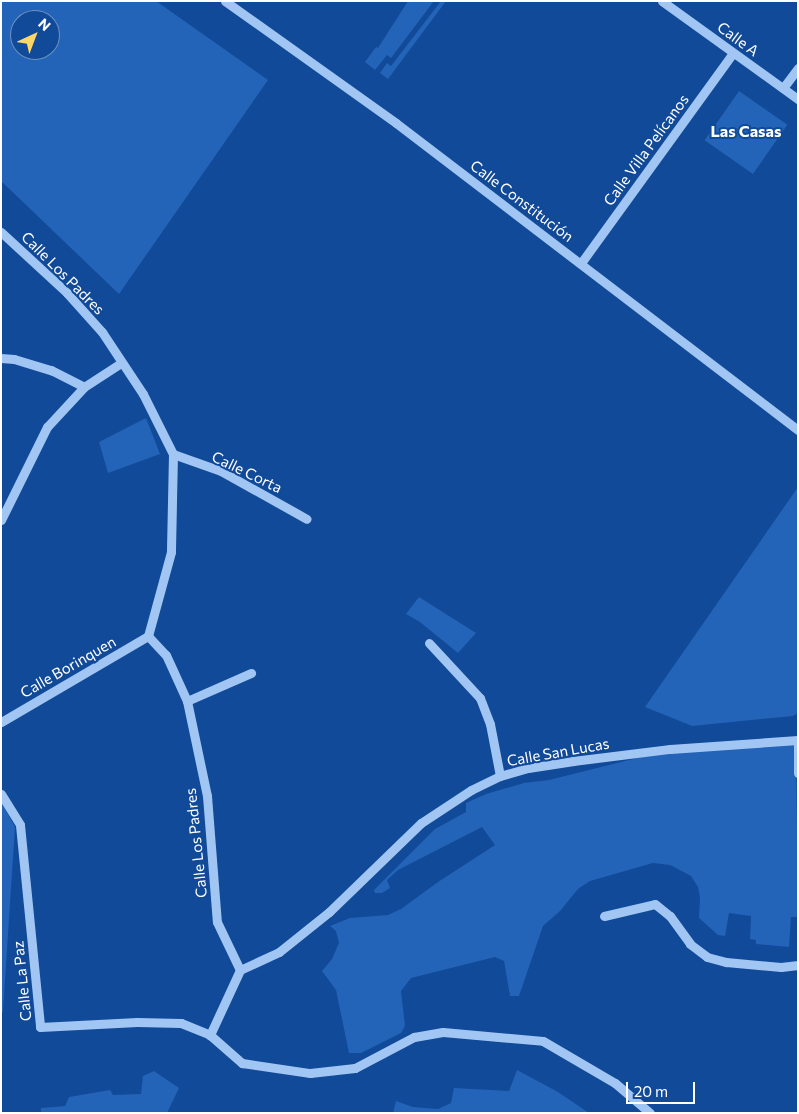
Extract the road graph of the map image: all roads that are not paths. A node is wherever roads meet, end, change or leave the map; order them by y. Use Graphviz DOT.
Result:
graph roads {
  1 [pos="225,1"];
  2 [pos="662,1"];
  3 [pos="733,53"];
  4 [pos="798,68"];
  5 [pos="783,88"];
  6 [pos="798,99"];
  7 [pos="1,232"];
  8 [pos="582,263"];
  9 [pos="1,358"];
  10 [pos="121,363"];
  11 [pos="84,387"];
  12 [pos="798,430"];
  13 [pos="173,454"];
  14 [pos="307,518"];
  15 [pos="1,520"];
  16 [pos="148,636"];
  17 [pos="428,643"];
  18 [pos="251,673"];
  19 [pos="187,701"];
  20 [pos="1,722"];
  21 [pos="798,740"];
  22 [pos="798,773"];
  23 [pos="500,776"];
  24 [pos="1,794"];
  25 [pos="604,916"];
  26 [pos="798,965"];
  27 [pos="240,970"];
  28 [pos="210,1035"];
  29 [pos="650,1113"];
  1 -- 8 [label="street, Calle Constitución"];
  2 -- 3 [label="street, Calle A"];
  3 -- 5 [label="street, Calle A"];
  3 -- 8 [label="street, Calle Villa Pelícanos"];
  4 -- 5 [label="street"];
  5 -- 6 [label="street, Calle A"];
  7 -- 10 [label="street, Calle Los Padres"];
  8 -- 12 [label="street, Calle Constitución"];
  9 -- 11 [label="street"];
  10 -- 11 [label="street"];
  10 -- 13 [label="street, Calle Los Padres"];
  11 -- 15 [label="street"];
  13 -- 14 [label="street, Calle Corta"];
  13 -- 16 [label="street, Calle Los Padres"];
  16 -- 19 [label="street, Calle Los Padres"];
  16 -- 20 [label="street, Calle Borinquen"];
  17 -- 23 [label="street"];
  18 -- 19 [label="street"];
  19 -- 27 [label="street, Calle Los Padres"];
  21 -- 22 [label="street"];
  21 -- 23 [label="street, Calle San Lucas"];
  23 -- 27 [label="street, Calle San Lucas"];
  24 -- 28 [label="street, Calle La Paz"];
  25 -- 26 [label="street"];
  27 -- 28 [label="street"];
  28 -- 29 [label="street"];
}
